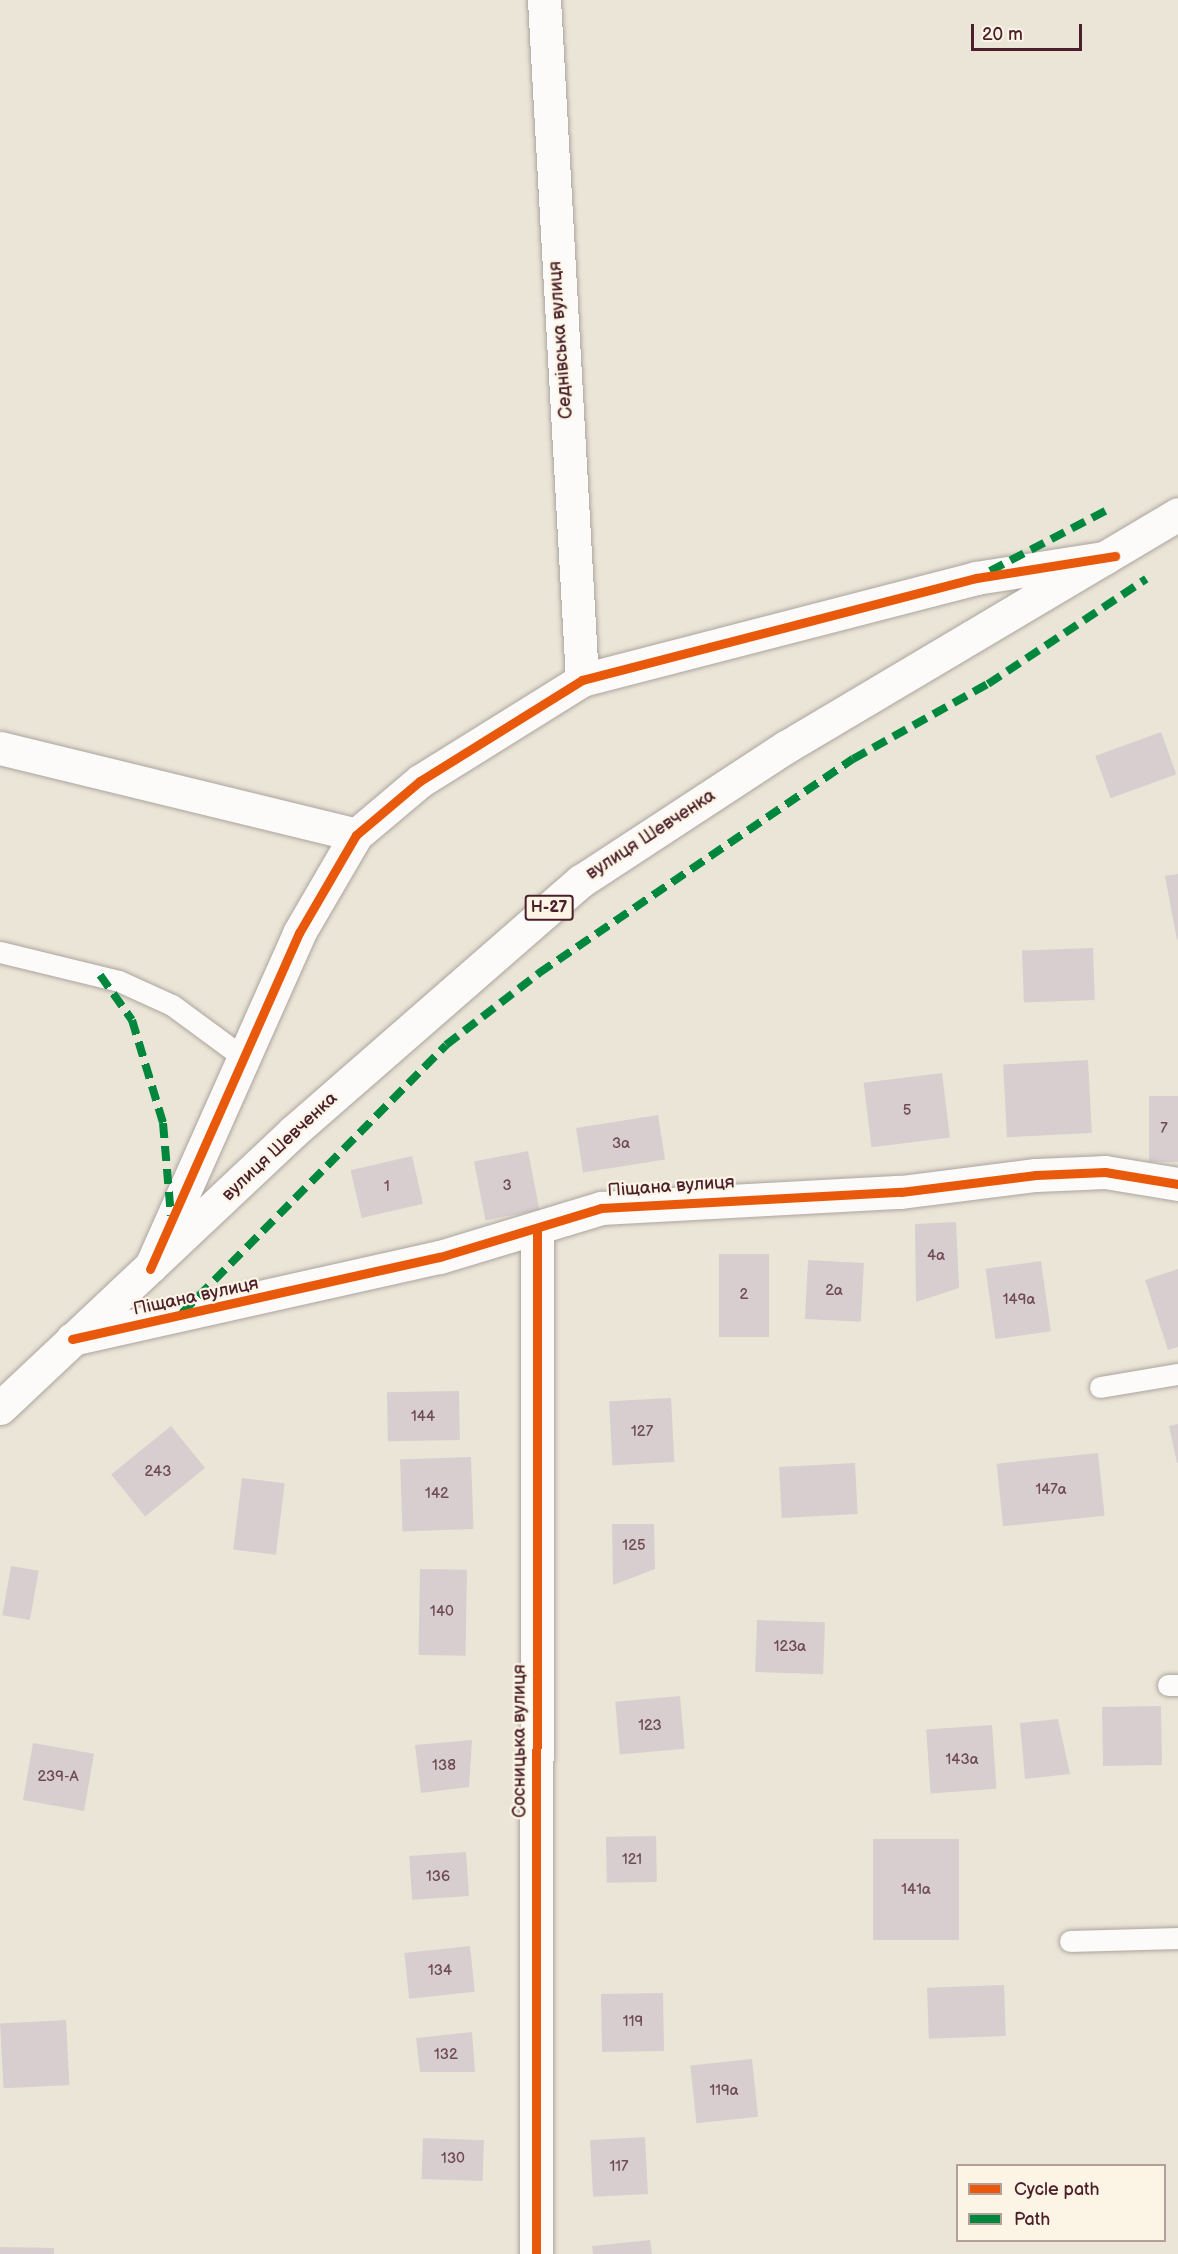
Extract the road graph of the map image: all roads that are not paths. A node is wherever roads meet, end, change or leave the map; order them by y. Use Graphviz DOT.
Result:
graph roads {
  1 [pos="544,0"];
  2 [pos="1178,514"];
  3 [pos="1115,556"];
  4 [pos="582,680"];
  5 [pos="0,748"];
  6 [pos="356,835"];
  7 [pos="0,952"];
  8 [pos="244,1058"];
  9 [pos="1178,1184"];
  10 [pos="537,1229"];
  11 [pos="150,1269"];
  12 [pos="72,1339"];
  13 [pos="1178,1374"];
  14 [pos="1100,1387"];
  15 [pos="0,1408"];
  16 [pos="1178,1938"];
  17 [pos="1070,1941"];
  18 [pos="536,2254"];
  1 -- 4 [label="street, Седнівська вулиця"];
  2 -- 3 [label="street, вулиця Шевченка / Н-27"];
  3 -- 4 [label="street"];
  3 -- 11 [label="street, вулиця Шевченка / Н-27"];
  4 -- 6 [label="street"];
  5 -- 6 [label="street"];
  6 -- 8 [label="street"];
  7 -- 8 [label="lane"];
  8 -- 11 [label="street"];
  9 -- 10 [label="street, Піщана вулиця"];
  10 -- 12 [label="street, Піщана вулиця"];
  10 -- 18 [label="street, Сосницька вулиця"];
  11 -- 12 [label="street, вулиця Шевченка / Н-27"];
  12 -- 15 [label="street, вулиця Шевченка / Н-27"];
  13 -- 14 [label="lane"];
  16 -- 17 [label="lane"];
}
